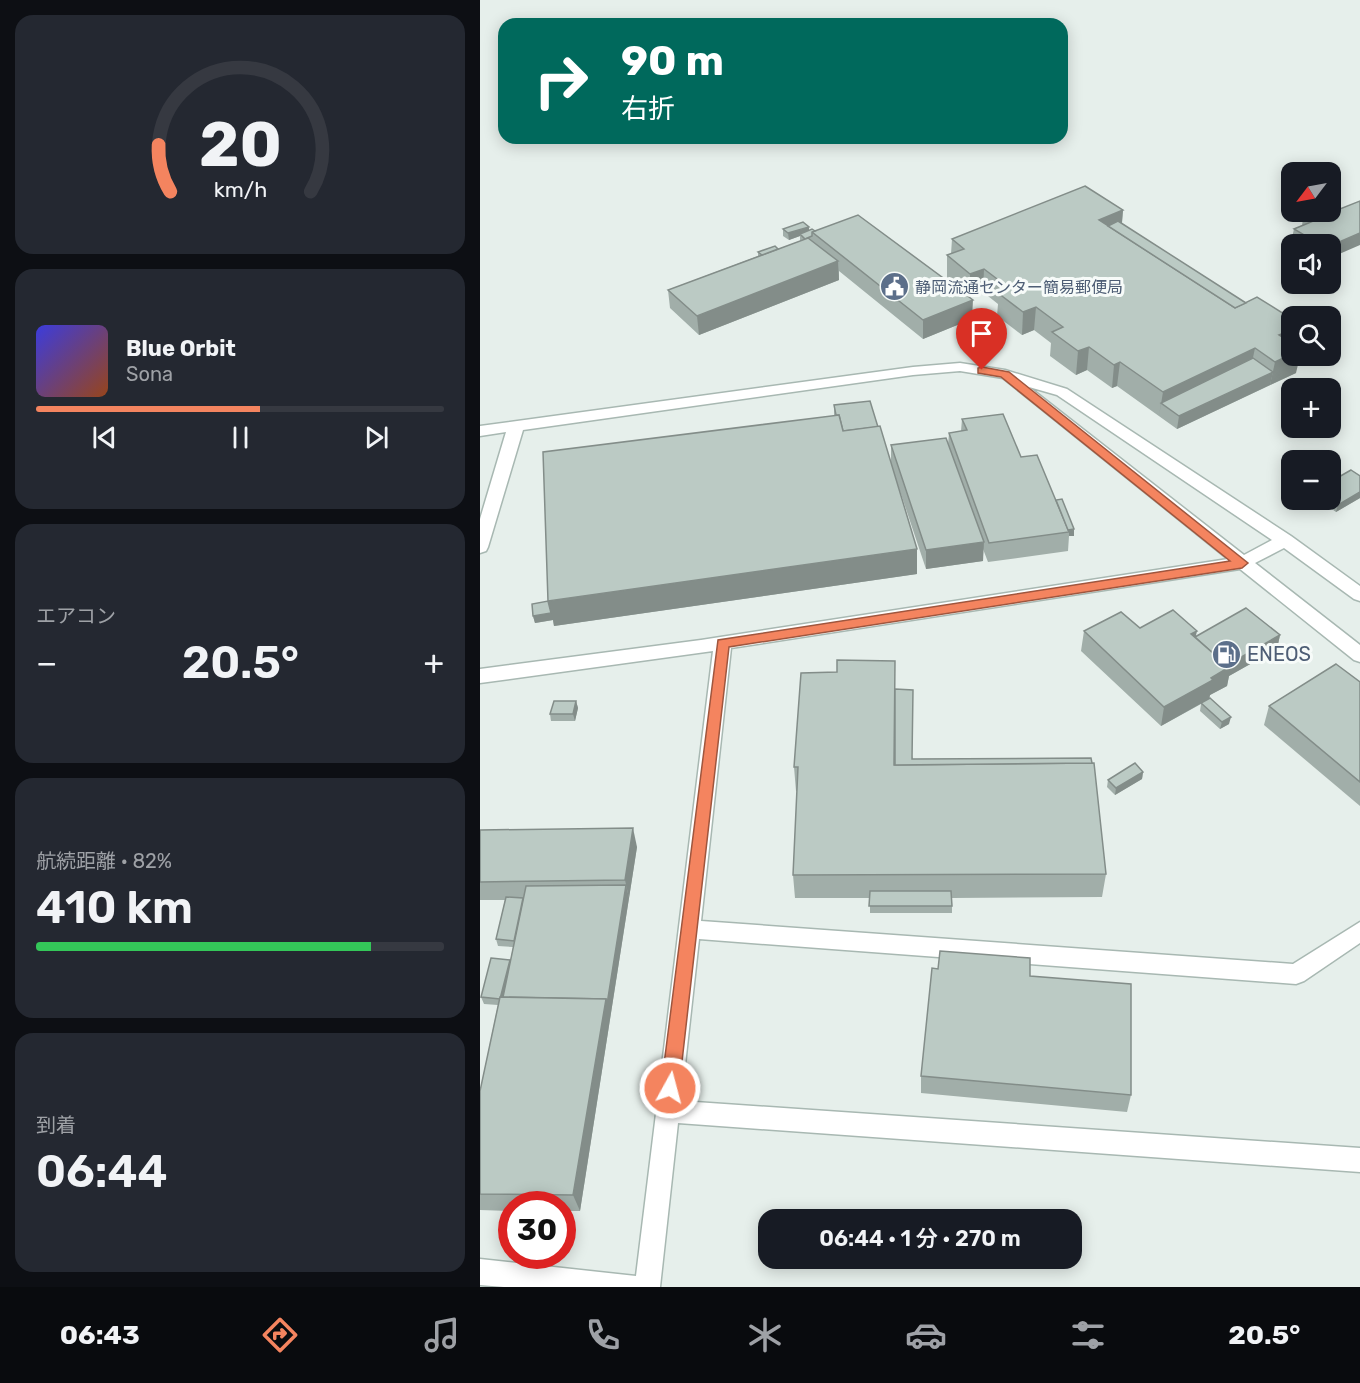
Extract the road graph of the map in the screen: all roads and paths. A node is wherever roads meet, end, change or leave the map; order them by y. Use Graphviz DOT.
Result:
graph roads {
  1 [pos="1005,374"];
  2 [pos="516,426"];
  3 [pos="480,431"];
  4 [pos="1286,540"];
  5 [pos="480,547"];
  6 [pos="1242,563"];
  7 [pos="1360,596"];
  8 [pos="723,643"];
  9 [pos="1360,655"];
  10 [pos="480,676"];
  11 [pos="689,929"];
  12 [pos="1360,931"];
  13 [pos="667,1111"];
  14 [pos="1360,1160"];
  15 [pos="480,1272"];
  16 [pos="631,1287"];
  17 [pos="646,1287"];
  1 -- 2 [label="street"];
  1 -- 4 [label="street"];
  1 -- 6 [label="street"];
  2 -- 3 [label="street"];
  2 -- 5 [label="street"];
  4 -- 6 [label="street"];
  4 -- 7 [label="street"];
  6 -- 8 [label="street"];
  6 -- 9 [label="street"];
  8 -- 10 [label="street"];
  8 -- 11 [label="street"];
  11 -- 12 [label="street"];
  11 -- 13 [label="street"];
  13 -- 14 [label="street"];
  13 -- 17 [label="street"];
  15 -- 16 [label="street"];
}
